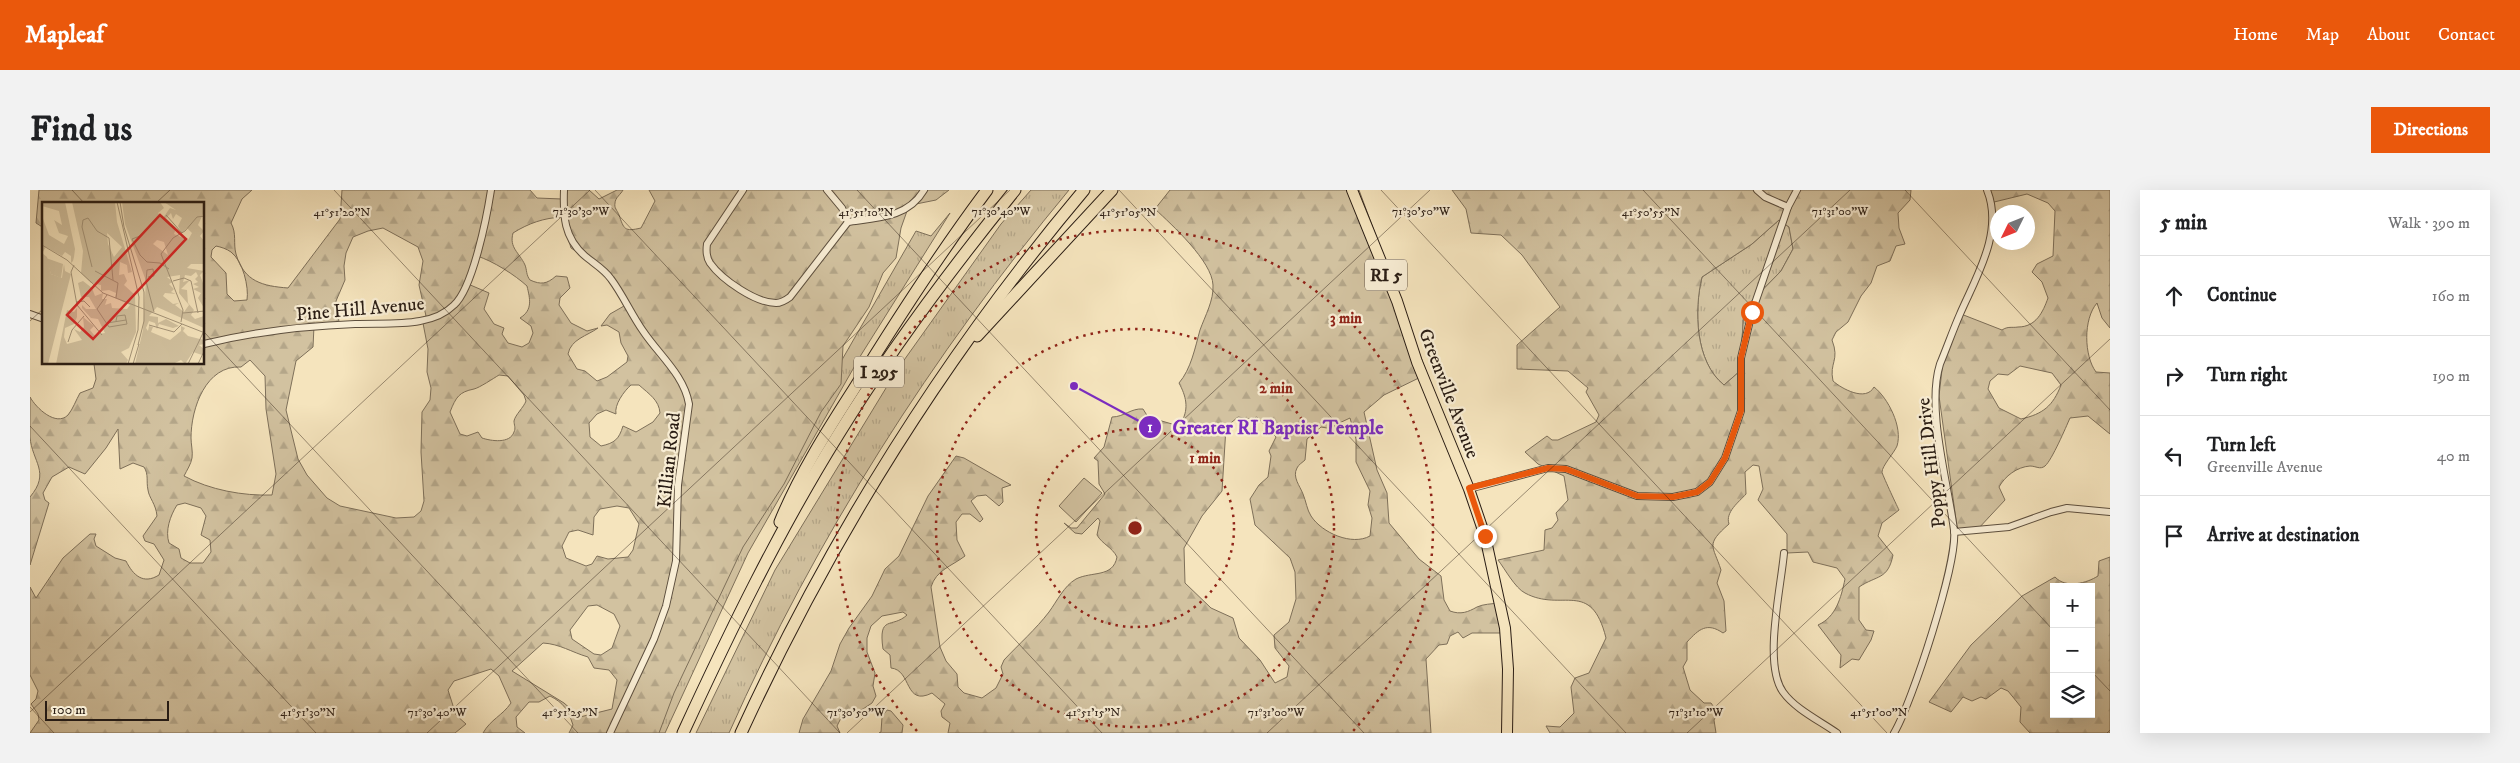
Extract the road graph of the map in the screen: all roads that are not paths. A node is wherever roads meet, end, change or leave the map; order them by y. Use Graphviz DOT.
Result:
graph roads {
  1 [pos="491,190"];
  2 [pos="564,190"];
  3 [pos="743,190"];
  4 [pos="827,190"];
  5 [pos="924,190"];
  6 [pos="988,190"];
  7 [pos="1015,190"];
  8 [pos="1084,190"];
  9 [pos="1112,190"];
  10 [pos="1352,190"];
  11 [pos="1757,190"];
  12 [pos="1796,190"];
  13 [pos="1987,190"];
  14 [pos="1788,207"];
  15 [pos="848,222"];
  16 [pos="30,314"];
  17 [pos="42,318"];
  18 [pos="205,344"];
  19 [pos="954,358"];
  20 [pos="1469,488"];
  21 [pos="2110,512"];
  22 [pos="1954,532"];
  23 [pos="1784,553"];
  24 [pos="763,568"];
  25 [pos="610,733"];
  26 [pos="683,733"];
  27 [pos="741,733"];
  28 [pos="1508,733"];
  29 [pos="1838,733"];
  30 [pos="1894,733"];
  1 -- 18 [label="street, Pine Hill Avenue"];
  2 -- 25 [label="street, Killian Road"];
  3 -- 15 [label="street"];
  4 -- 15 [label="street"];
  5 -- 15 [label="street"];
  6 -- 24 [label="highway"];
  7 -- 24 [label="highway, I 295"];
  8 -- 19 [label="highway, I 295"];
  9 -- 19 [label="highway"];
  10 -- 20 [label="main road, Greenville Avenue / RI 5"];
  11 -- 14 [label="street"];
  12 -- 14 [label="street"];
  13 -- 22 [label="street, Poppy Hill Drive"];
  14 -- 20 [label="street"];
  16 -- 17 [label="street"];
  19 -- 27 [label="highway, I 295"];
  20 -- 28 [label="main road, Greenville Avenue / RI 5"];
  21 -- 22 [label="street"];
  22 -- 30 [label="street, Poppy Hill Drive"];
  23 -- 29 [label="street"];
  24 -- 26 [label="highway, I 295"];
}
